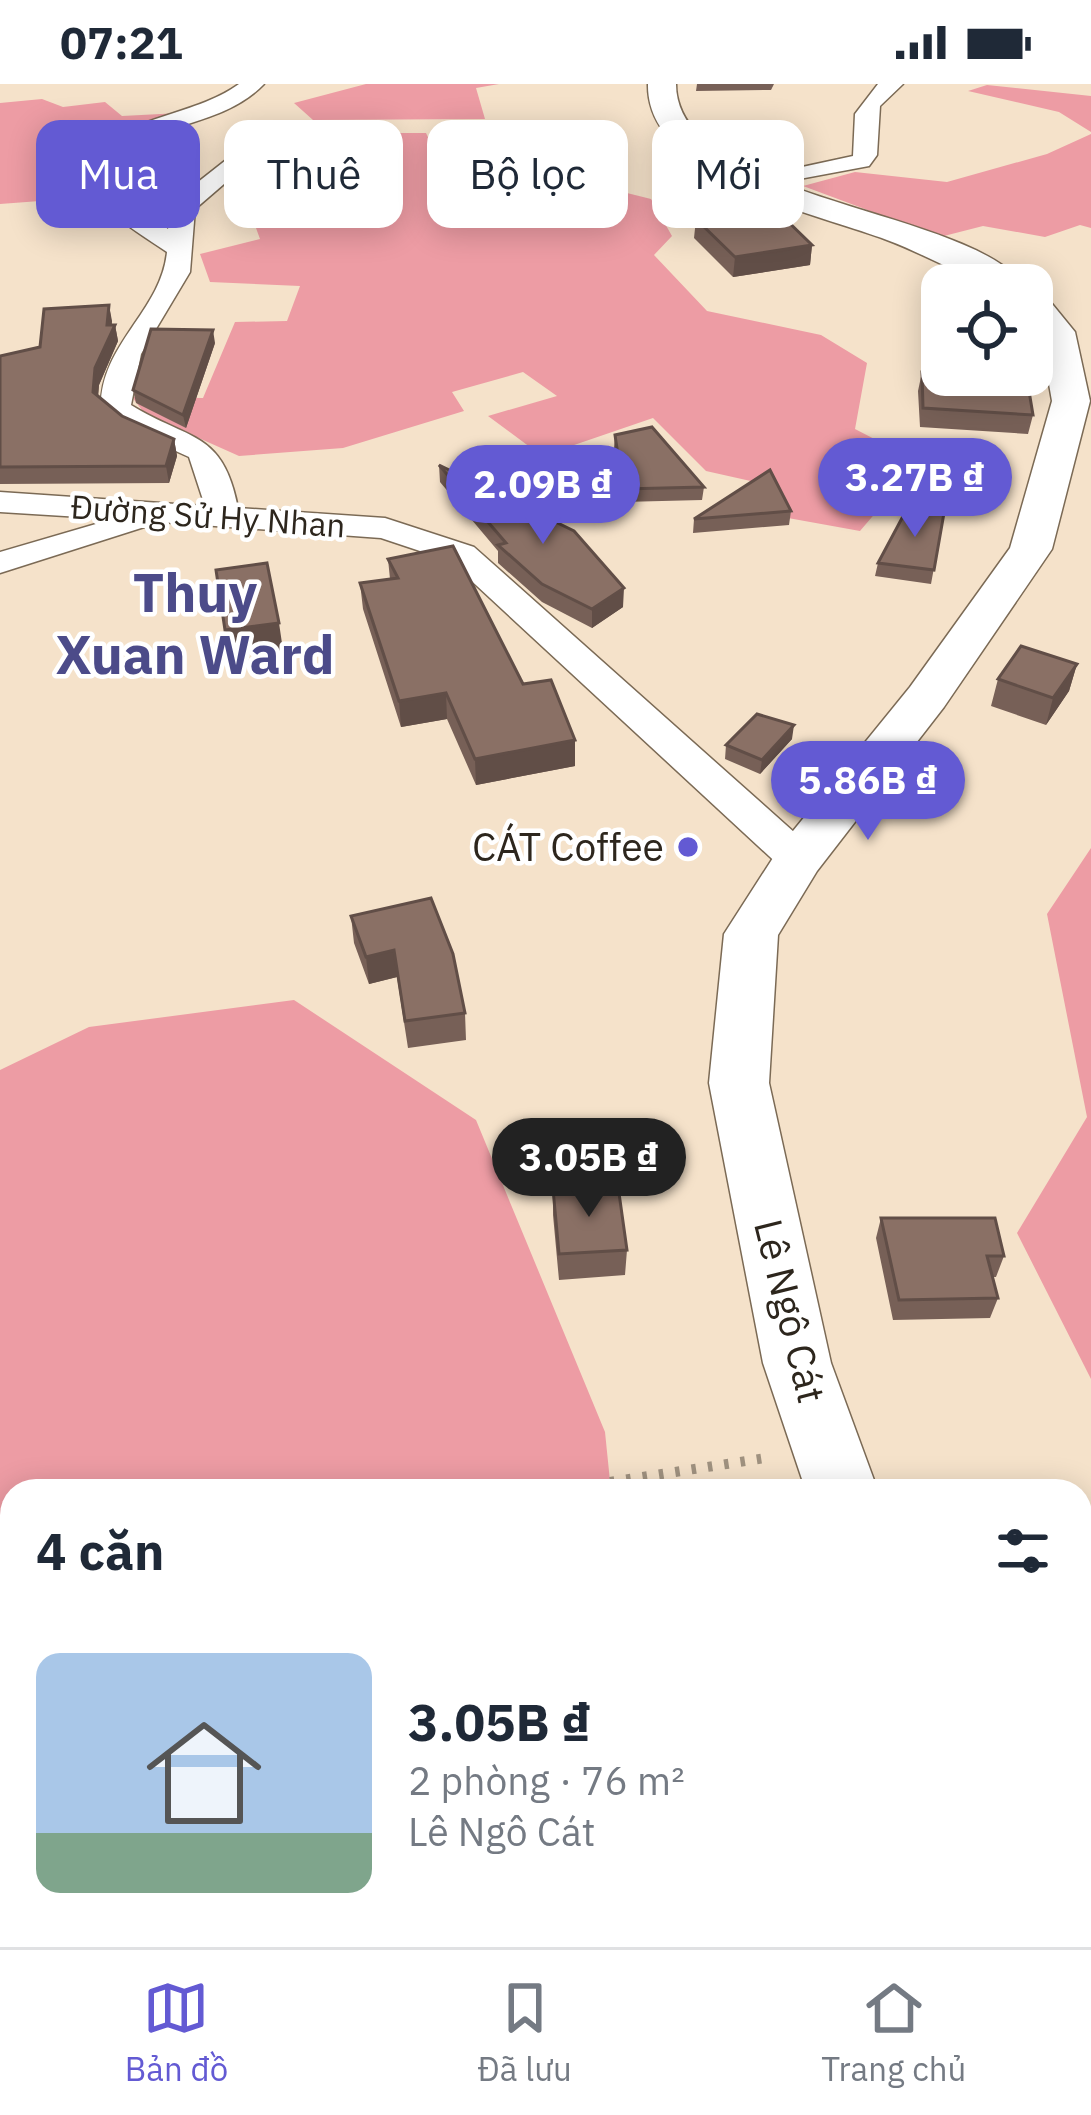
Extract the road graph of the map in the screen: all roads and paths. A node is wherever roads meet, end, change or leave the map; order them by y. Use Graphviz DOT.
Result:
graph roads {
  1 [pos="253,84"];
  2 [pos="662,84"];
  3 [pos="892,84"];
  4 [pos="185,120"];
  5 [pos="671,120"];
  6 [pos="224,173"];
  7 [pos="804,173"];
  8 [pos="804,199"];
  9 [pos="152,228"];
  10 [pos="179,248"];
  11 [pos="973,264"];
  12 [pos="1053,327"];
  13 [pos="1081,402"];
  14 [pos="0,502"];
  15 [pos="176,510"];
  16 [pos="223,514"];
  17 [pos="0,563"];
  18 [pos="797,860"];
  19 [pos="834,1470"];
  20 [pos="666,1479"];
  1 -- 4 [label="street"];
  2 -- 5 [label="street"];
  3 -- 7 [label="street"];
  6 -- 10 [label="street"];
  8 -- 11 [label="street"];
  9 -- 10 [label="street"];
  10 -- 16 [label="street"];
  12 -- 13 [label="street, Lê Ngô Cát"];
  13 -- 18 [label="street, Lê Ngô Cát"];
  14 -- 15 [label="street, Đường Sử Hy Nhan"];
  15 -- 16 [label="street, Đường Sử Hy Nhan"];
  15 -- 17 [label="street"];
  16 -- 18 [label="street, Đường Sử Hy Nhan"];
  18 -- 19 [label="street, Lê Ngô Cát"];
  19 -- 20 [label="path"];
}
